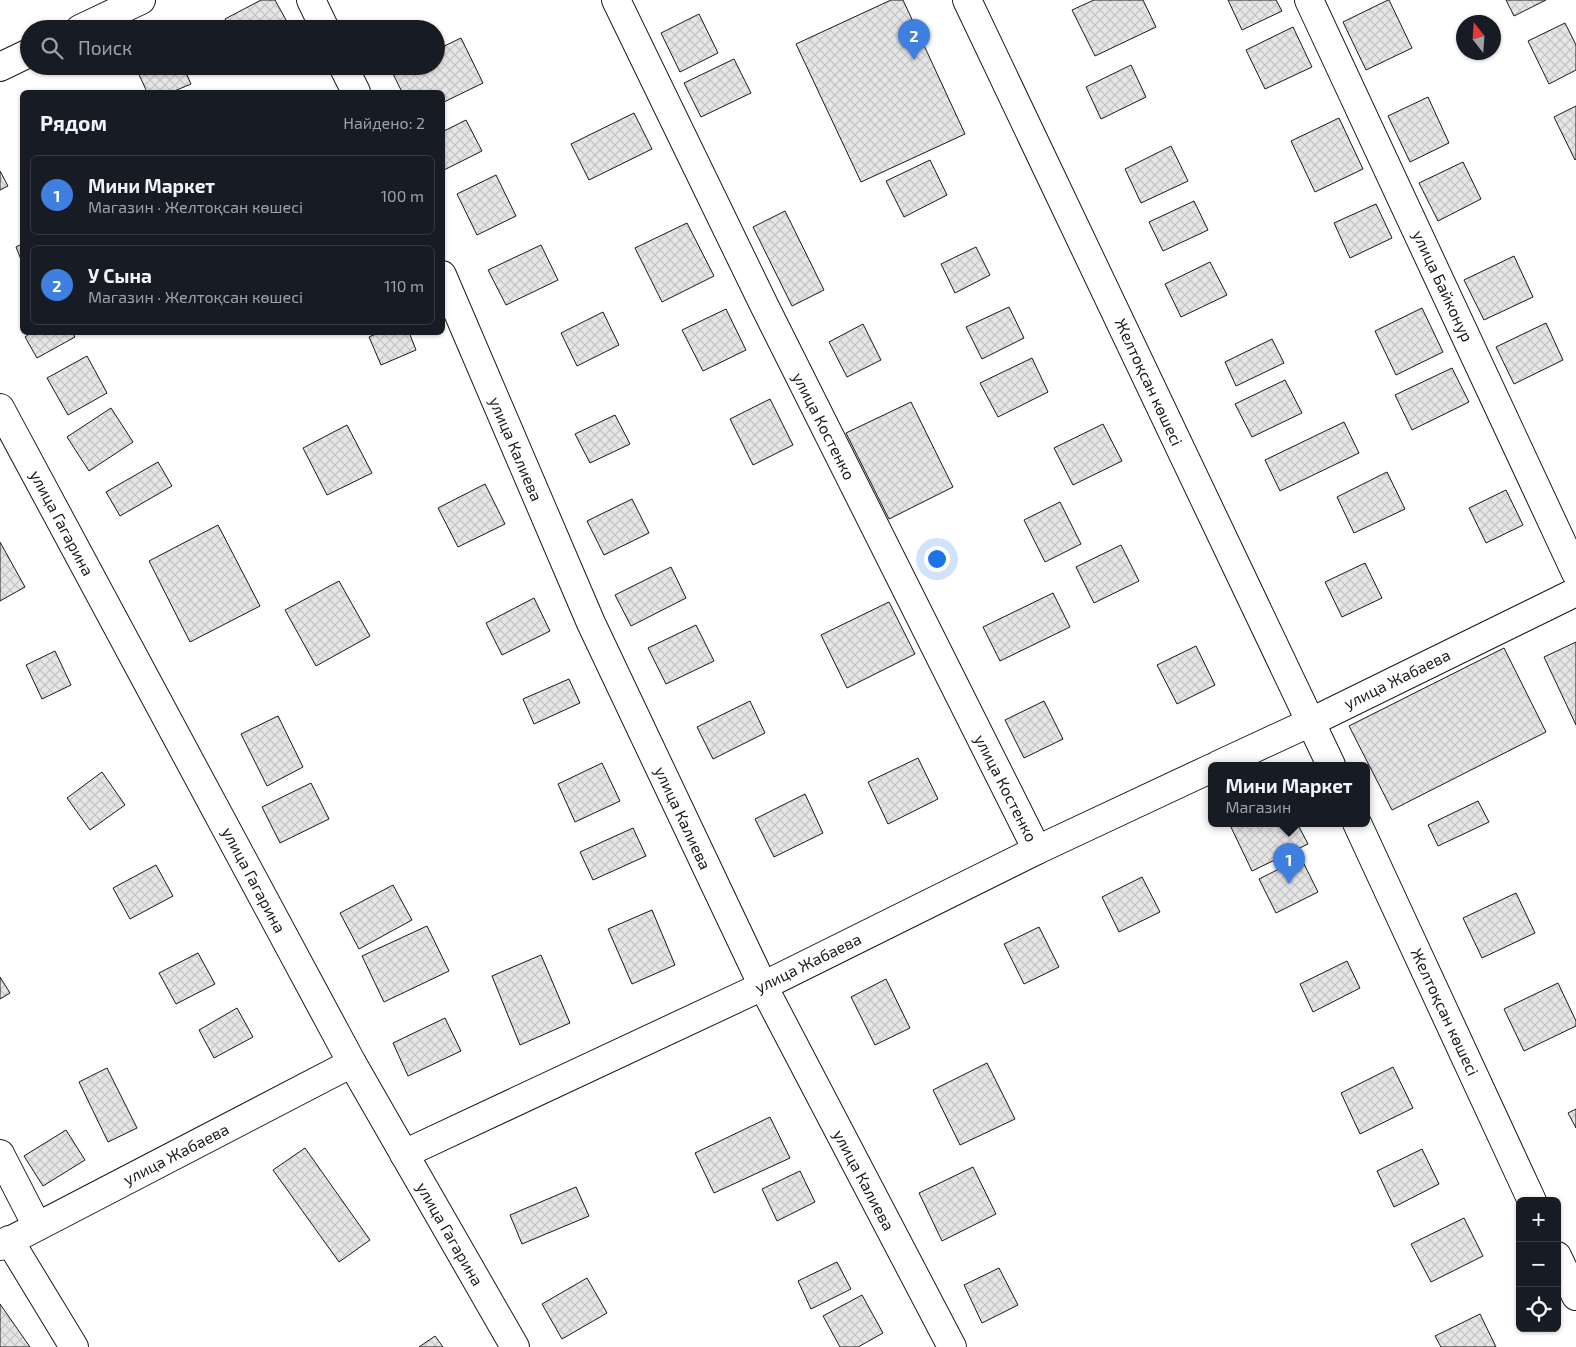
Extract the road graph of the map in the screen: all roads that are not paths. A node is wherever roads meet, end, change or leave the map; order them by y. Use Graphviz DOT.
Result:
graph roads {
  1 [pos="141,0"];
  2 [pos="311,0"];
  3 [pos="616,0"];
  4 [pos="967,0"];
  5 [pos="1309,0"];
  6 [pos="99,20"];
  7 [pos="321,20"];
  8 [pos="20,57"];
  9 [pos="0,67"];
  10 [pos="348,75"];
  11 [pos="355,90"];
  12 [pos="445,282"];
  13 [pos="0,408"];
  14 [pos="1576,573"];
  15 [pos="1576,592"];
  16 [pos="1311,722"];
  17 [pos="1224,762"];
  18 [pos="1330,762"];
  19 [pos="1208,770"];
  20 [pos="1359,827"];
  21 [pos="1037,850"];
  22 [pos="762,986"];
  23 [pos="352,1063"];
  24 [pos="0,1154"];
  25 [pos="404,1154"];
  26 [pos="1530,1197"];
  27 [pos="37,1226"];
  28 [pos="5,1243"];
  29 [pos="1561,1264"];
  30 [pos="1576,1296"];
  31 [pos="74,1347"];
  32 [pos="514,1347"];
  33 [pos="952,1347"];
  1 -- 6 [label="street"];
  2 -- 7 [label="street"];
  3 -- 21 [label="street, улица Костенко"];
  4 -- 16 [label="street, Желтоқсан көшесі"];
  5 -- 14 [label="street, улица Байконур"];
  8 -- 9 [label="street"];
  10 -- 11 [label="street"];
  12 -- 22 [label="street, улица Калиева"];
  13 -- 23 [label="street, улица Гагарина"];
  15 -- 16 [label="street, улица Жабаева"];
  16 -- 17 [label="street, улица Жабаева"];
  16 -- 18 [label="street, Желтоқсан көшесі"];
  19 -- 21 [label="street, улица Жабаева"];
  20 -- 26 [label="street, Желтоқсан көшесі"];
  21 -- 22 [label="street, улица Жабаева"];
  22 -- 25 [label="street, улица Жабаева"];
  22 -- 33 [label="street, улица Калиева"];
  23 -- 25 [label="street, улица Гагарина"];
  23 -- 27 [label="street, улица Жабаева"];
  24 -- 27 [label="street"];
  25 -- 32 [label="street, улица Гагарина"];
  27 -- 28 [label="street, улица Жабаева"];
  28 -- 31 [label="street"];
  29 -- 30 [label="street"];
}
